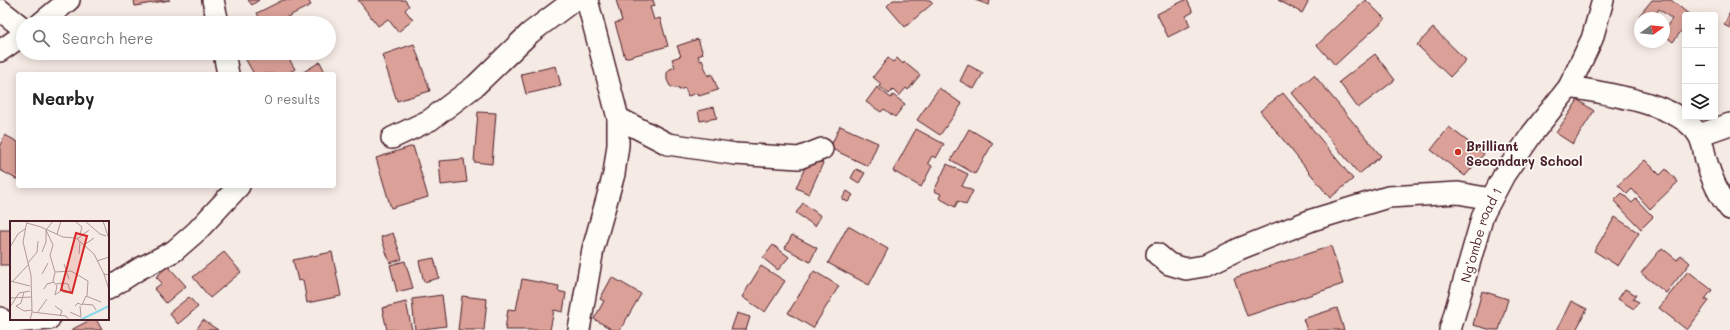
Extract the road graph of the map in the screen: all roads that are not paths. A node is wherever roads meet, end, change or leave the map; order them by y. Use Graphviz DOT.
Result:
graph roads {
  1 [pos="68,0"];
  2 [pos="213,0"];
  3 [pos="574,0"];
  4 [pos="588,0"];
  5 [pos="1603,0"];
  6 [pos="0,10"];
  7 [pos="49,16"];
  8 [pos="216,16"];
  9 [pos="16,23"];
  10 [pos="16,40"];
  11 [pos="0,51"];
  12 [pos="225,60"];
  13 [pos="228,72"];
  14 [pos="1569,87"];
  15 [pos="618,118"];
  16 [pos="1730,124"];
  17 [pos="1699,135"];
  18 [pos="392,138"];
  19 [pos="822,149"];
  20 [pos="237,188"];
  21 [pos="1492,199"];
  22 [pos="1730,209"];
  23 [pos="1157,254"];
  24 [pos="109,288"];
  25 [pos="0,318"];
  26 [pos="38,320"];
  27 [pos="1452,329"];
  28 [pos="579,330"];
  1 -- 7 [label="street"];
  2 -- 8 [label="street"];
  3 -- 18 [label="street"];
  4 -- 15 [label="street"];
  5 -- 14 [label="street, Ng’ombe road 1"];
  6 -- 9 [label="street"];
  10 -- 11 [label="street"];
  12 -- 13 [label="street"];
  14 -- 17 [label="street"];
  14 -- 21 [label="street, Ng’ombe road 1"];
  15 -- 19 [label="street"];
  15 -- 28 [label="street"];
  16 -- 17 [label="street"];
  17 -- 22 [label="street"];
  20 -- 24 [label="street"];
  21 -- 23 [label="street"];
  21 -- 27 [label="street, Ng’ombe road 1"];
  25 -- 26 [label="street"];
}
